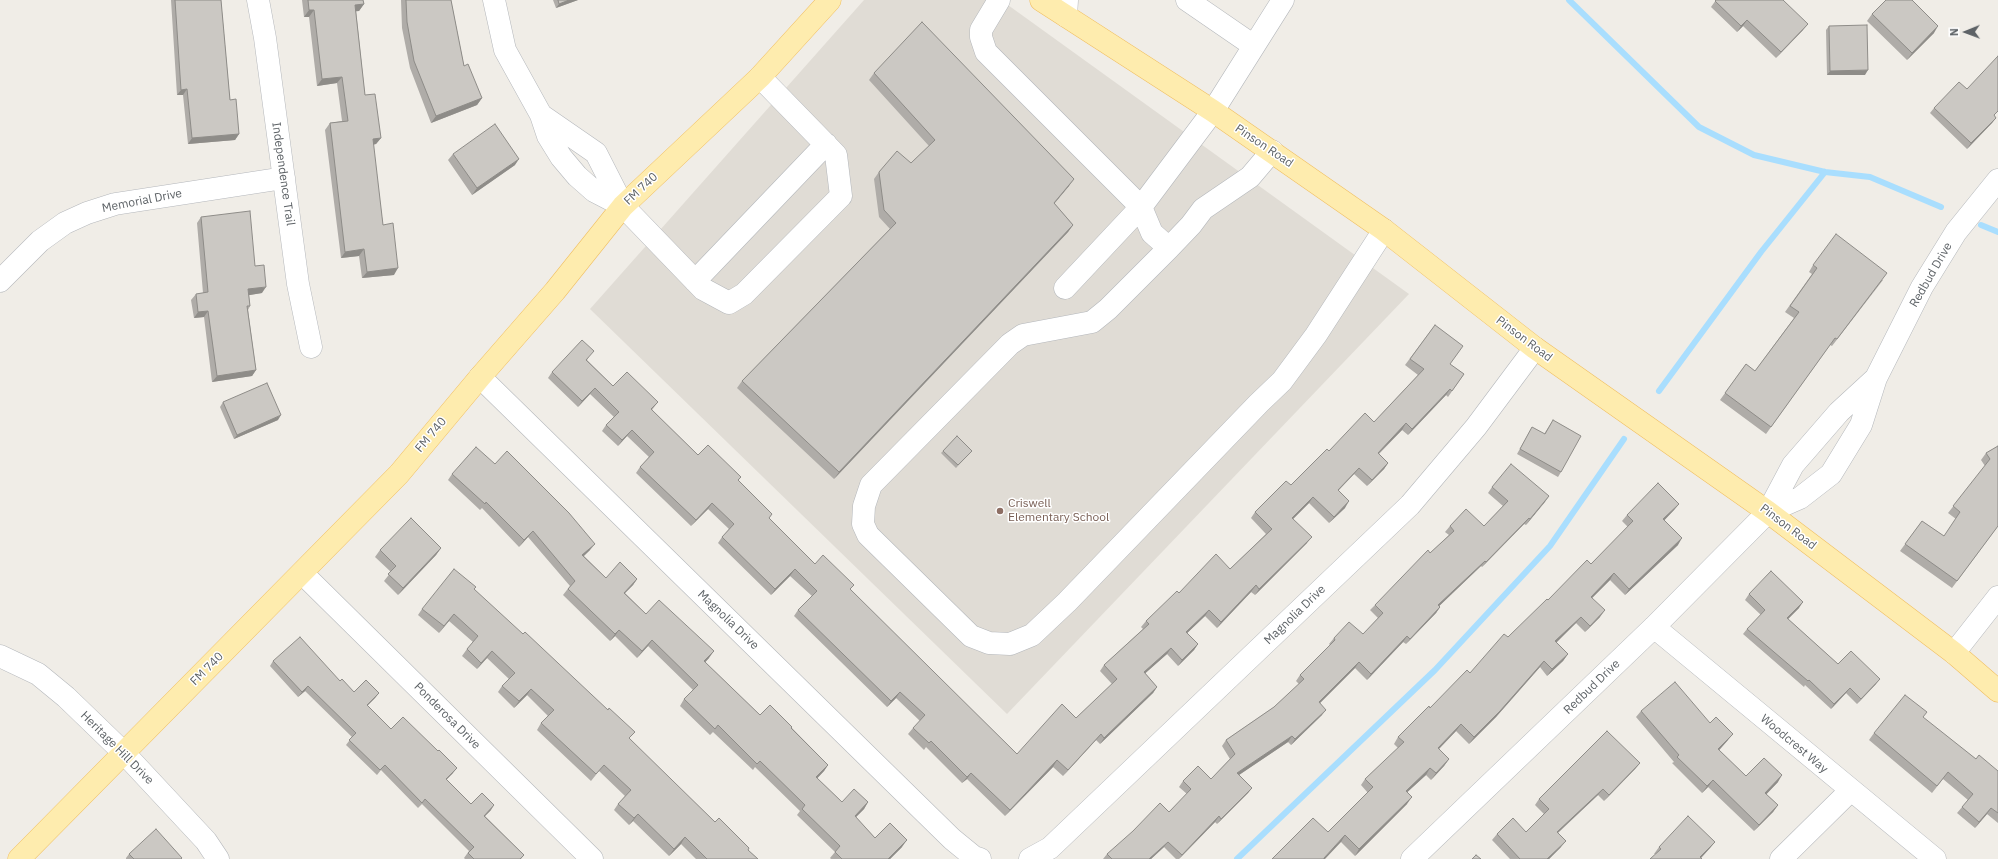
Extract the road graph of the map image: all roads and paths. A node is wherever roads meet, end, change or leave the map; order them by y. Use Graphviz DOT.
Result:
graph roads {
  1 [pos="258,0"];
  2 [pos="494,0"];
  3 [pos="830,0"];
  4 [pos="1000,0"];
  5 [pos="1041,0"];
  6 [pos="1186,0"];
  7 [pos="1282,0"];
  8 [pos="1066,8"];
  9 [pos="1254,46"];
  10 [pos="760,77"];
  11 [pos="1213,111"];
  12 [pos="541,115"];
  13 [pos="826,144"];
  14 [pos="1272,151"];
  15 [pos="284,178"];
  16 [pos="1998,180"];
  17 [pos="623,206"];
  18 [pos="1141,207"];
  19 [pos="1384,230"];
  20 [pos="1169,248"];
  21 [pos="0,281"];
  22 [pos="695,281"];
  23 [pos="1065,288"];
  24 [pos="311,347"];
  25 [pos="1535,348"];
  26 [pos="480,378"];
  27 [pos="1876,378"];
  28 [pos="1768,512"];
  29 [pos="302,573"];
  30 [pos="1998,597"];
  31 [pos="1654,627"];
  32 [pos="1954,653"];
  33 [pos="0,656"];
  34 [pos="1998,691"];
  35 [pos="124,753"];
  36 [pos="1850,791"];
  37 [pos="584,857"];
  38 [pos="19,859"];
  39 [pos="218,859"];
  40 [pos="980,859"];
  41 [pos="1030,859"];
  42 [pos="1412,859"];
  43 [pos="1781,859"];
  44 [pos="1935,859"];
  1 -- 15 [label="street, Independence Trail"];
  2 -- 12 [label="street"];
  3 -- 10 [label="main road, FM 740 / FM 740"];
  4 -- 18 [label="street"];
  5 -- 8 [label="main road, Pinson Road"];
  6 -- 9 [label="street"];
  7 -- 9 [label="street"];
  8 -- 11 [label="main road, Pinson Road"];
  9 -- 11 [label="street"];
  10 -- 13 [label="street"];
  10 -- 17 [label="main road, FM 740 / FM 740"];
  11 -- 14 [label="main road, Pinson Road"];
  11 -- 18 [label="street"];
  12 -- 17 [label="street"];
  12 -- 17 [label="street"];
  13 -- 22 [label="street"];
  13 -- 22 [label="street"];
  14 -- 19 [label="main road, Pinson Road"];
  14 -- 20 [label="street"];
  15 -- 21 [label="street, Memorial Drive"];
  15 -- 24 [label="street, Independence Trail"];
  16 -- 27 [label="street, Redbud Drive"];
  17 -- 22 [label="street"];
  17 -- 26 [label="main road, FM 740 / FM 740"];
  18 -- 20 [label="street"];
  18 -- 23 [label="street"];
  19 -- 20 [label="street"];
  19 -- 25 [label="main road, Pinson Road"];
  25 -- 28 [label="main road, Pinson Road"];
  25 -- 41 [label="street, Magnolia Drive"];
  26 -- 29 [label="main road, FM 740 / FM 740"];
  26 -- 40 [label="street, Magnolia Drive"];
  27 -- 28 [label="street, Redbud Drive"];
  27 -- 28 [label="street, Redbud Drive"];
  28 -- 31 [label="street, Redbud Drive"];
  28 -- 32 [label="main road, Pinson Road"];
  29 -- 35 [label="main road, FM 740 / FM 740"];
  29 -- 37 [label="street, Ponderosa Drive"];
  30 -- 32 [label="street"];
  31 -- 36 [label="street, Woodcrest Way"];
  31 -- 42 [label="street, Redbud Drive"];
  32 -- 34 [label="main road, Pinson Road"];
  33 -- 35 [label="street, Heritage Hill Drive"];
  35 -- 38 [label="main road, FM 740 / FM 740"];
  35 -- 39 [label="street, Heritage Hill Drive"];
  36 -- 43 [label="street"];
  36 -- 44 [label="street, Woodcrest Way"];
}
